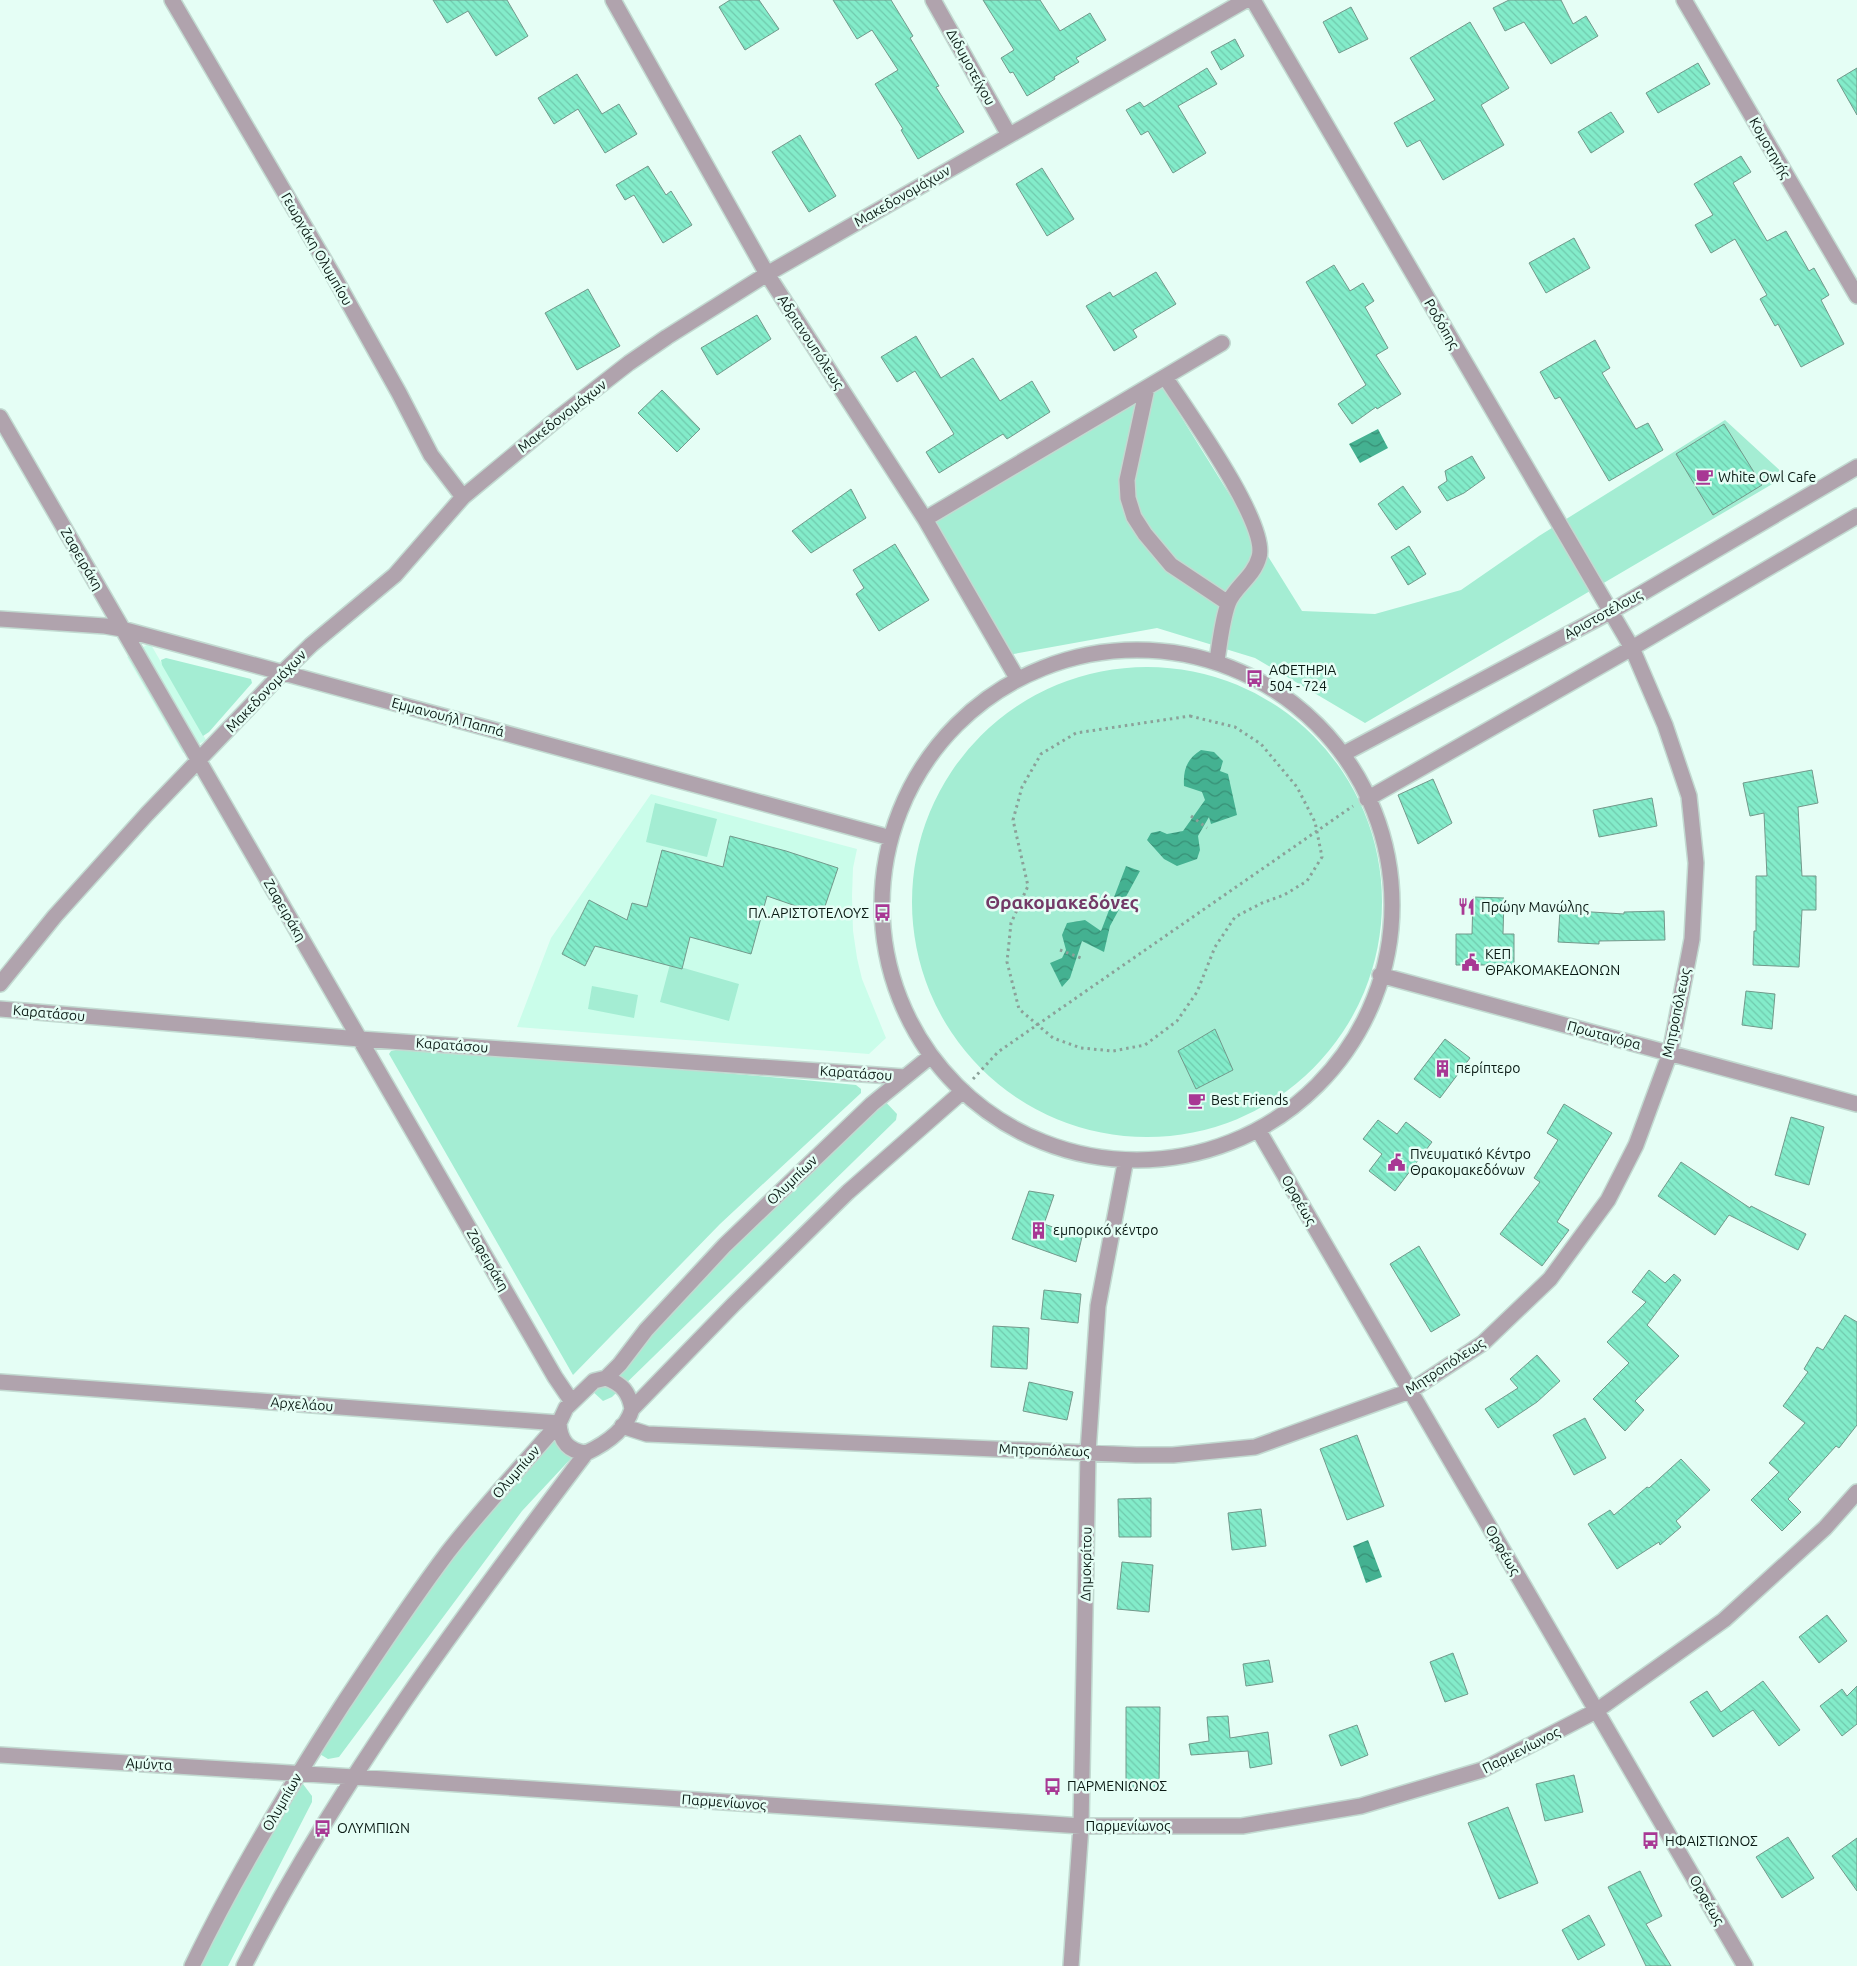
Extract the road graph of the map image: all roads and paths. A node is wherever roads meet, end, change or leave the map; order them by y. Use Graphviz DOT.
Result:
graph roads {
  1 [pos="172,0"];
  2 [pos="613,0"];
  3 [pos="932,0"];
  4 [pos="1246,0"];
  5 [pos="1253,0"];
  6 [pos="1684,0"];
  7 [pos="1009,135"];
  8 [pos="767,274"];
  9 [pos="1857,296"];
  10 [pos="1222,343"];
  11 [pos="1165,377"];
  12 [pos="1147,388"];
  13 [pos="0,417"];
  14 [pos="1857,468"];
  15 [pos="462,497"];
  16 [pos="1857,516"];
  17 [pos="925,519"];
  18 [pos="1228,602"];
  19 [pos="1610,612"];
  20 [pos="0,620"];
  21 [pos="122,629"];
  22 [pos="1632,648"];
  23 [pos="1217,660"];
  24 [pos="282,673"];
  25 [pos="1017,678"];
  26 [pos="1345,753"];
  27 [pos="199,760"];
  28 [pos="1367,799"];
  29 [pos="1350,808"];
  30 [pos="1192,816"];
  31 [pos="1207,828"];
  32 [pos="1317,832"];
  33 [pos="891,838"];
  34 [pos="1060,950"];
  35 [pos="1081,958"];
  36 [pos="1380,975"];
  37 [pos="0,984"];
  38 [pos="0,1009"];
  39 [pos="1037,1024"];
  40 [pos="360,1039"];
  41 [pos="1670,1053"];
  42 [pos="931,1056"];
  43 [pos="905,1077"];
  44 [pos="963,1091"];
  45 [pos="1857,1104"];
  46 [pos="1260,1133"];
  47 [pos="1125,1164"];
  48 [pos="606,1378"];
  49 [pos="0,1382"];
  50 [pos="1410,1391"];
  51 [pos="572,1402"];
  52 [pos="632,1409"];
  53 [pos="559,1423"];
  54 [pos="622,1426"];
  55 [pos="1088,1452"];
  56 [pos="586,1453"];
  57 [pos="1857,1492"];
  58 [pos="1596,1710"];
  59 [pos="0,1755"];
  60 [pos="298,1773"];
  61 [pos="354,1777"];
  62 [pos="1081,1826"];
  63 [pos="192,1966"];
  64 [pos="244,1966"];
  65 [pos="1071,1966"];
  66 [pos="1745,1966"];
  1 -- 15 [label="street, Γεωργάκη Ολυμπίου"];
  2 -- 8 [label="street, Αδριανουπόλεως"];
  3 -- 7 [label="street, Διδυμοτείχου"];
  4 -- 7 [label="street, Μακεδονομάχων"];
  5 -- 19 [label="street, Ροδόπης"];
  6 -- 9 [label="street, Κομοτηνής"];
  7 -- 8 [label="street, Μακεδονομάχων"];
  8 -- 15 [label="street, Μακεδονομάχων"];
  8 -- 17 [label="street, Αδριανουπόλεως"];
  10 -- 11 [label="street"];
  11 -- 12 [label="street"];
  11 -- 18 [label="street"];
  12 -- 17 [label="street"];
  12 -- 18 [label="street"];
  13 -- 21 [label="street, Ζαφειράκη"];
  14 -- 19 [label="street, Αριστοτέλους"];
  15 -- 24 [label="street, Μακεδονομάχων"];
  16 -- 22 [label="street"];
  17 -- 25 [label="street, Αδριανουπόλεως"];
  18 -- 23 [label="street"];
  19 -- 22 [label="street, Ροδόπης"];
  19 -- 26 [label="street, Αριστοτέλους"];
  20 -- 21 [label="street, Εμμανουήλ Παππά"];
  21 -- 24 [label="street, Εμμανουήλ Παππά"];
  21 -- 27 [label="street, Ζαφειράκη"];
  22 -- 28 [label="street"];
  22 -- 41 [label="street, Μητροπόλεως"];
  23 -- 25 [label="street"];
  23 -- 26 [label="street"];
  24 -- 27 [label="street, Μακεδονομάχων"];
  24 -- 33 [label="street, Εμμανουήλ Παππά"];
  25 -- 33 [label="street"];
  26 -- 28 [label="street"];
  27 -- 37 [label="street, Μακεδονομάχων"];
  27 -- 40 [label="street, Ζαφειράκη"];
  28 -- 36 [label="street"];
  29 -- 32 [label="path"];
  30 -- 31 [label="path"];
  32 -- 39 [label="path"];
  32 -- 39 [label="path"];
  32 -- 39 [label="path"];
  33 -- 42 [label="street"];
  34 -- 35 [label="path"];
  36 -- 41 [label="street, Πρωταγόρα"];
  36 -- 46 [label="street"];
  38 -- 40 [label="street, Καρατάσου"];
  39 -- 44 [label="path"];
  40 -- 43 [label="street, Καρατάσου"];
  40 -- 51 [label="street, Ζαφειράκη"];
  41 -- 45 [label="street, Πρωταγόρα"];
  41 -- 50 [label="street, Μητροπόλεως"];
  42 -- 43 [label="street, Ολυμπίων"];
  42 -- 44 [label="street"];
  43 -- 48 [label="street, Ολυμπίων"];
  44 -- 47 [label="street"];
  44 -- 52 [label="street"];
  46 -- 47 [label="street"];
  46 -- 50 [label="street, Ορφέως"];
  47 -- 55 [label="street, Δημοκρίτου"];
  48 -- 51 [label="street, Ολυμπίων"];
  48 -- 52 [label="street"];
  49 -- 53 [label="street, Αρχελάου"];
  50 -- 55 [label="street, Μητροπόλεως"];
  50 -- 58 [label="street, Ορφέως"];
  51 -- 53 [label="street, Ολυμπίων"];
  52 -- 54 [label="street"];
  53 -- 56 [label="street"];
  53 -- 60 [label="street, Ολυμπίων"];
  54 -- 55 [label="street, Μητροπόλεως"];
  54 -- 56 [label="street"];
  55 -- 62 [label="street, Δημοκρίτου"];
  56 -- 61 [label="street"];
  57 -- 58 [label="street, Παρμενίωνος"];
  58 -- 62 [label="street, Παρμενίωνος"];
  58 -- 66 [label="street, Ορφέως"];
  59 -- 60 [label="street, Αμύντα"];
  60 -- 61 [label="street, Παρμενίωνος"];
  60 -- 63 [label="street, Ολυμπίων"];
  61 -- 62 [label="street, Παρμενίωνος"];
  61 -- 64 [label="street"];
  62 -- 65 [label="street, Δημοκρίτου"];
}
